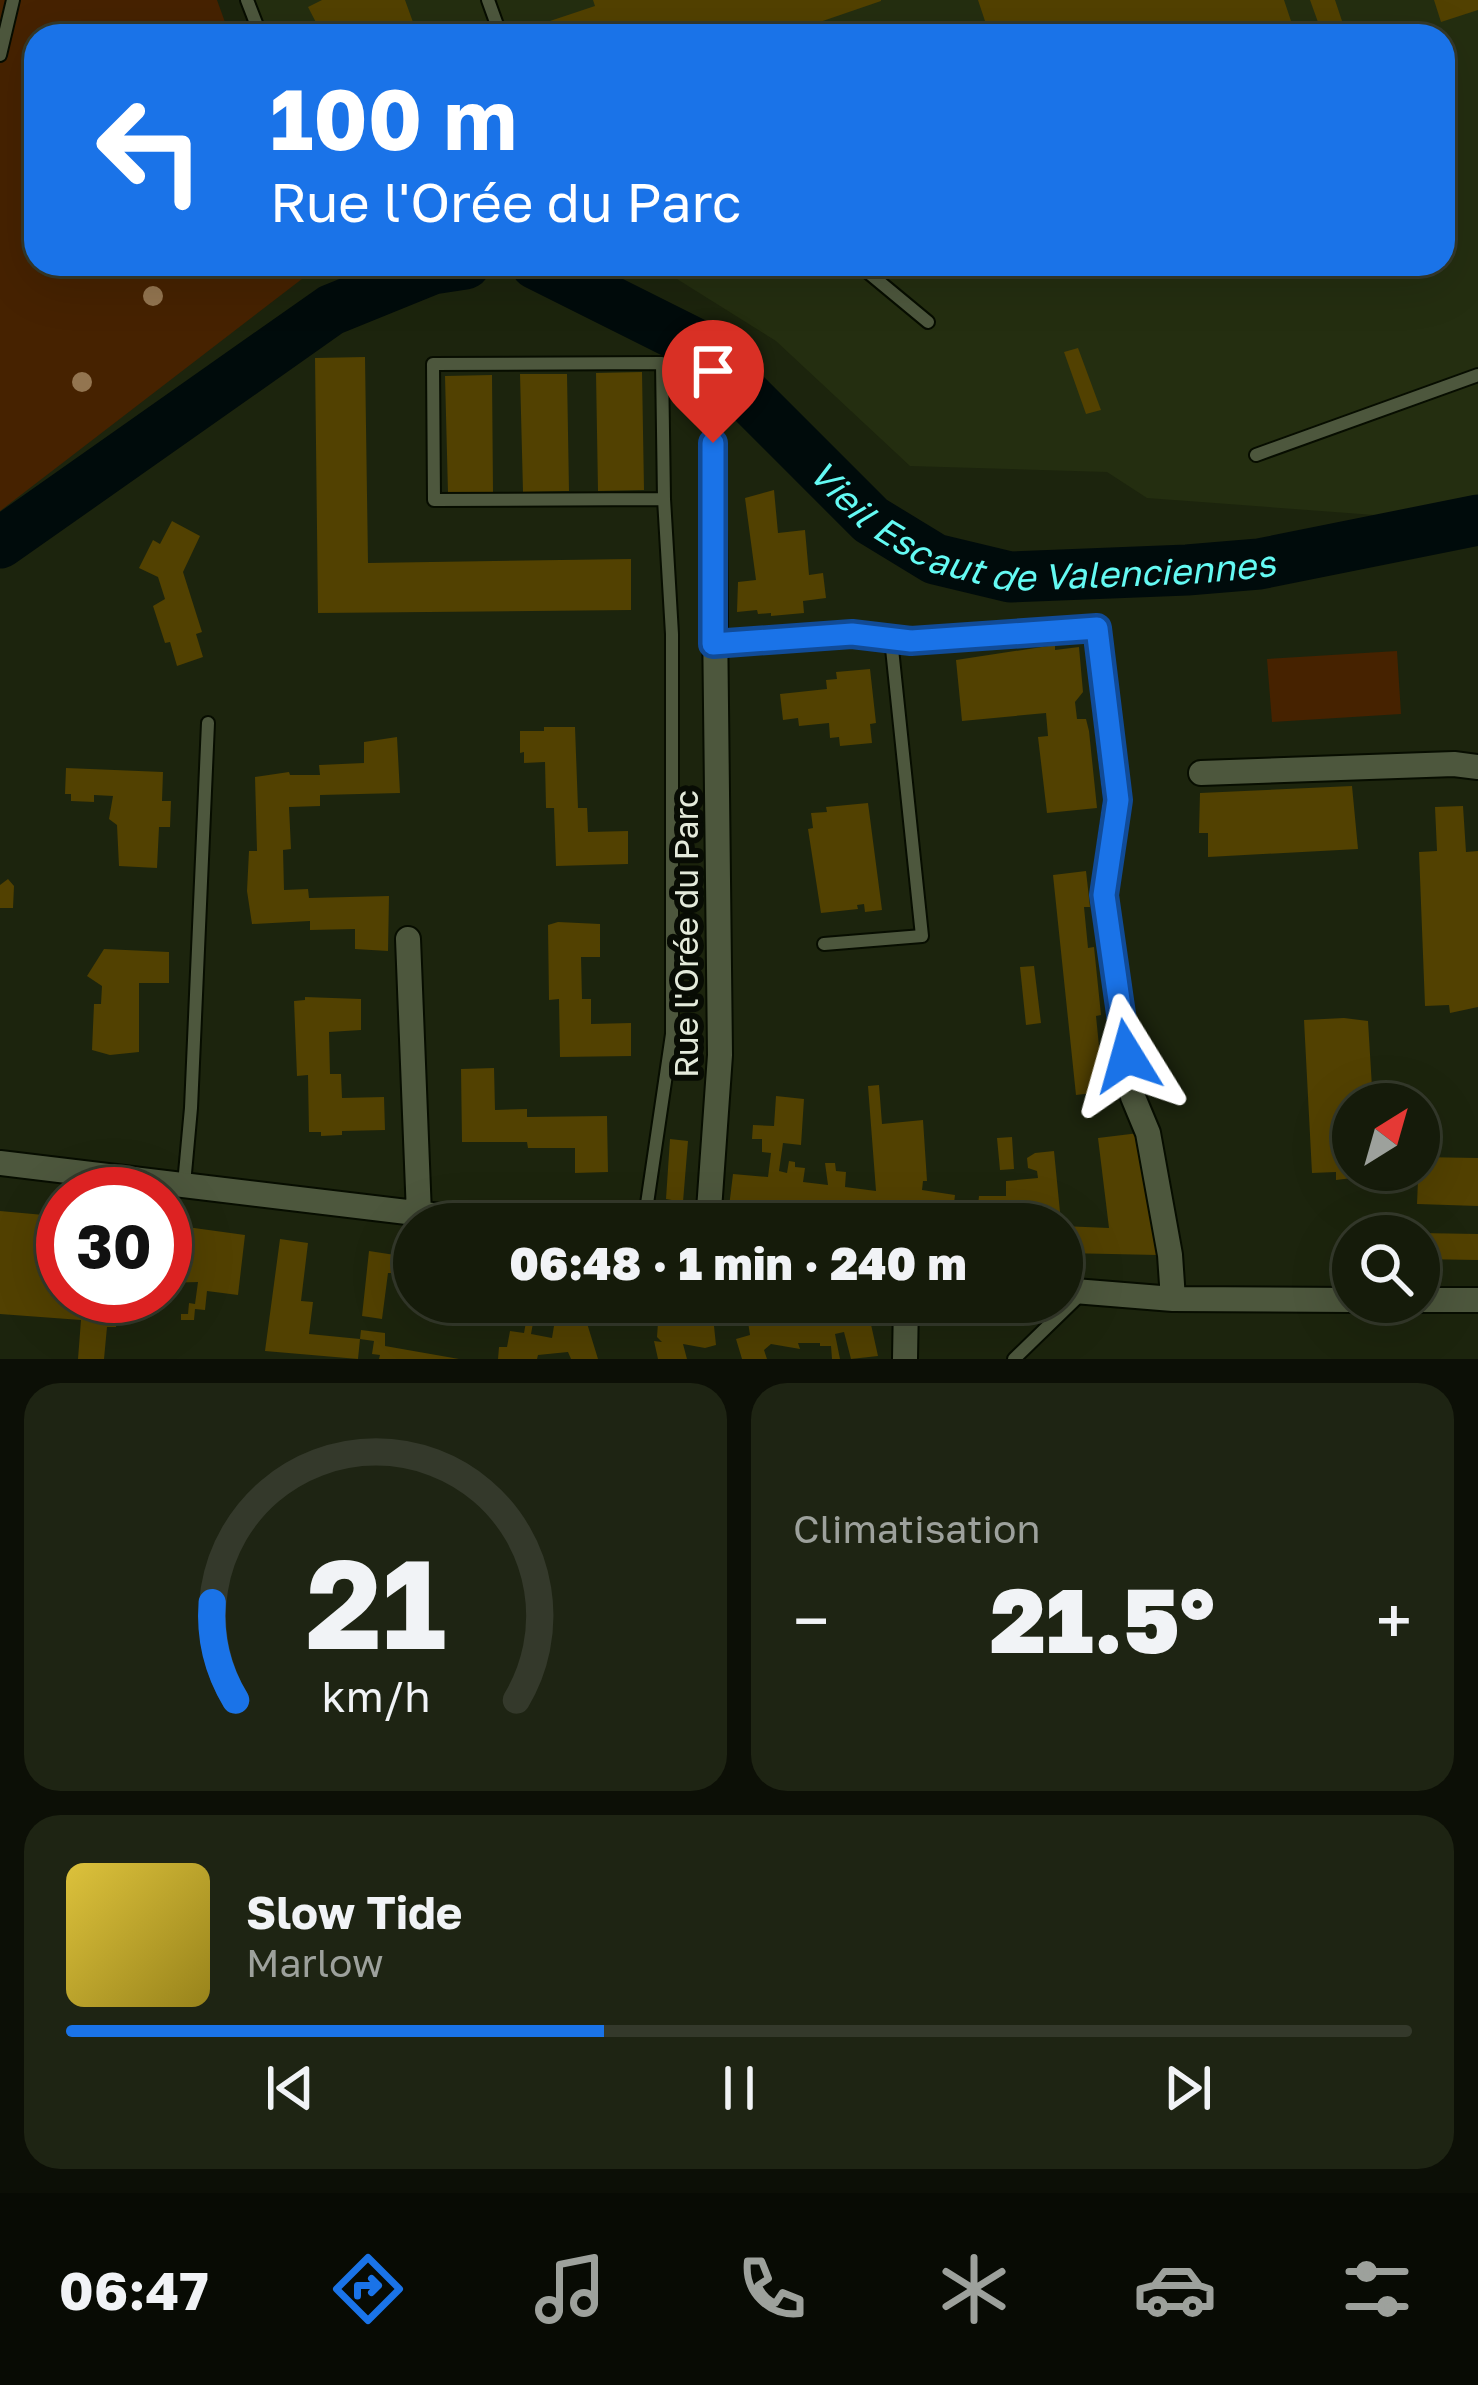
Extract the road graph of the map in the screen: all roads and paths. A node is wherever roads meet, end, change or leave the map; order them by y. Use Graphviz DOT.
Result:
graph roads {
  1 [pos="13,0"];
  2 [pos="1,48"];
  3 [pos="872,276"];
  4 [pos="928,322"];
  5 [pos="1478,375"];
  6 [pos="713,443"];
  7 [pos="1256,455"];
  8 [pos="664,499"];
  9 [pos="891,639"];
  10 [pos="713,644"];
  11 [pos="208,723"];
  12 [pos="1478,767"];
  13 [pos="1202,773"];
  14 [pos="408,939"];
  15 [pos="824,944"];
  16 [pos="0,1163"];
  17 [pos="36,1167"];
  18 [pos="186,1167"];
  19 [pos="192,1186"];
  20 [pos="418,1203"];
  21 [pos="648,1203"];
  22 [pos="709,1203"];
  23 [pos="393,1211"];
  24 [pos="1083,1292"];
  25 [pos="1173,1298"];
  26 [pos="1332,1300"];
  27 [pos="1440,1300"];
  28 [pos="1478,1300"];
  29 [pos="906,1323"];
  30 [pos="1045,1323"];
  31 [pos="905,1359"];
  32 [pos="1014,1359"];
  1 -- 2 [label="lane"];
  3 -- 4 [label="lane"];
  5 -- 7 [label="lane"];
  6 -- 10 [label="street, Rue l'Orée du Parc"];
  8 -- 8 [label="lane"];
  8 -- 21 [label="lane"];
  9 -- 10 [label="street"];
  9 -- 15 [label="lane"];
  9 -- 25 [label="street"];
  10 -- 22 [label="street, Rue l'Orée du Parc"];
  11 -- 18 [label="lane"];
  12 -- 13 [label="street"];
  14 -- 20 [label="street"];
  16 -- 17 [label="street"];
  19 -- 23 [label="street"];
  24 -- 25 [label="street"];
  25 -- 26 [label="street"];
  27 -- 28 [label="street"];
  29 -- 31 [label="street"];
  30 -- 32 [label="lane"];
}
